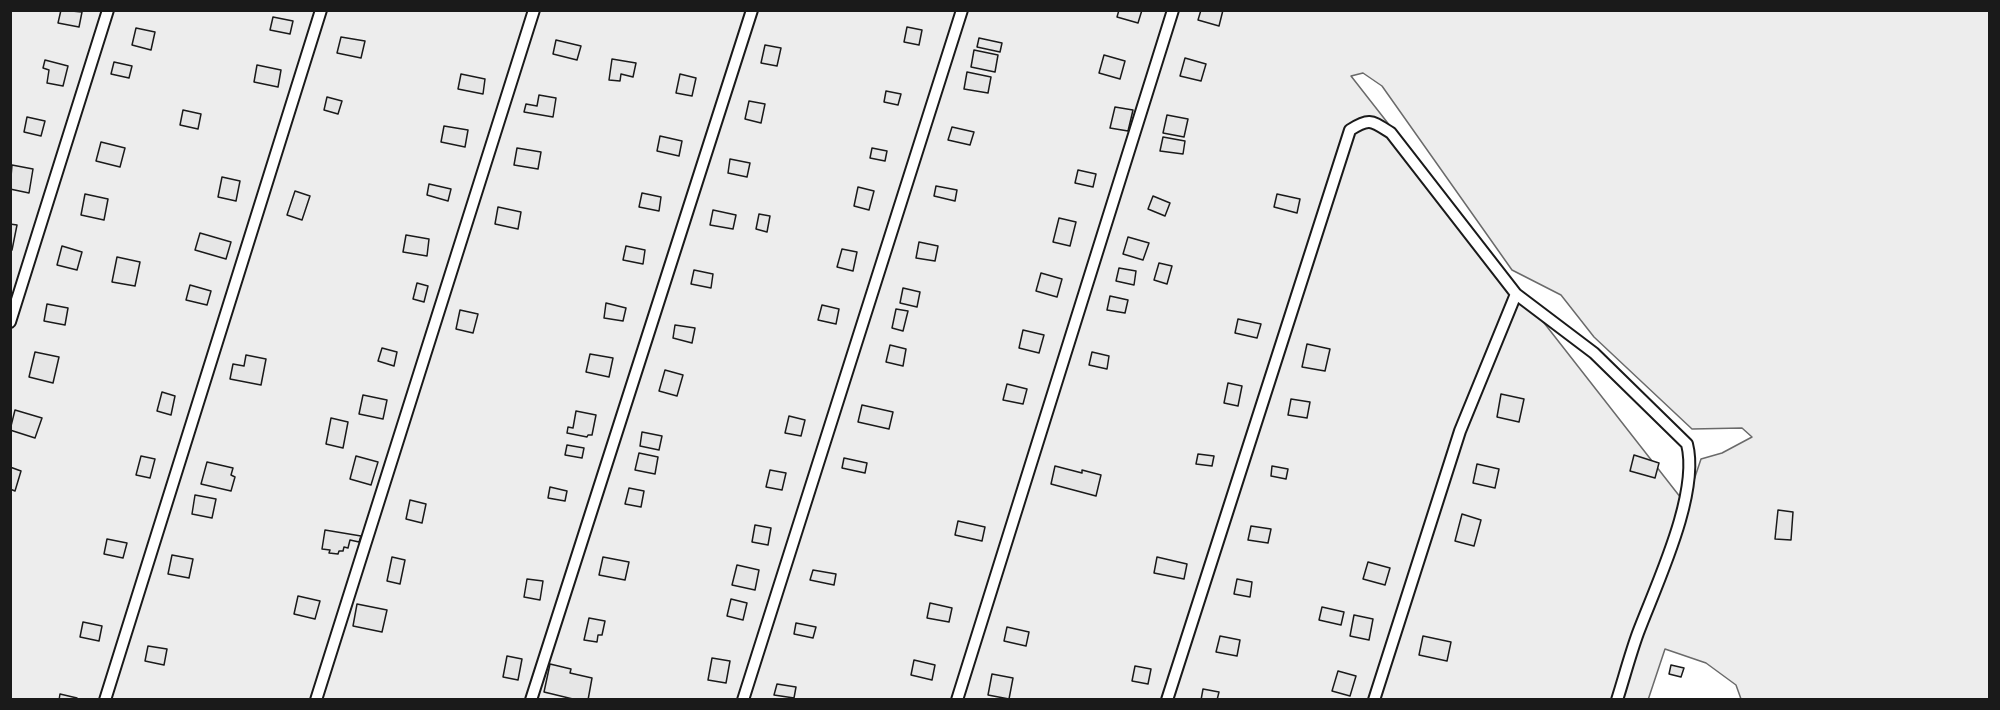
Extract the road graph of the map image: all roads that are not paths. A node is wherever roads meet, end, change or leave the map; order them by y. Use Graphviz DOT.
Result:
graph roads {
  1 [pos="108,10"];
  2 [pos="321,10"];
  3 [pos="534,10"];
  4 [pos="752,10"];
  5 [pos="962,10"];
  6 [pos="1173,10"];
  7 [pos="1516,294"];
  8 [pos="10,322"];
  9 [pos="105,699"];
  10 [pos="316,699"];
  11 [pos="531,699"];
  12 [pos="742,699"];
  13 [pos="957,699"];
  14 [pos="1167,699"];
  15 [pos="1374,699"];
  16 [pos="1617,699"];
  1 -- 8 [label="lane"];
  2 -- 9 [label="lane"];
  3 -- 10 [label="lane"];
  4 -- 11 [label="lane"];
  5 -- 12 [label="lane"];
  6 -- 13 [label="lane"];
  7 -- 14 [label="lane"];
  7 -- 15 [label="lane"];
  7 -- 16 [label="lane"];
}
